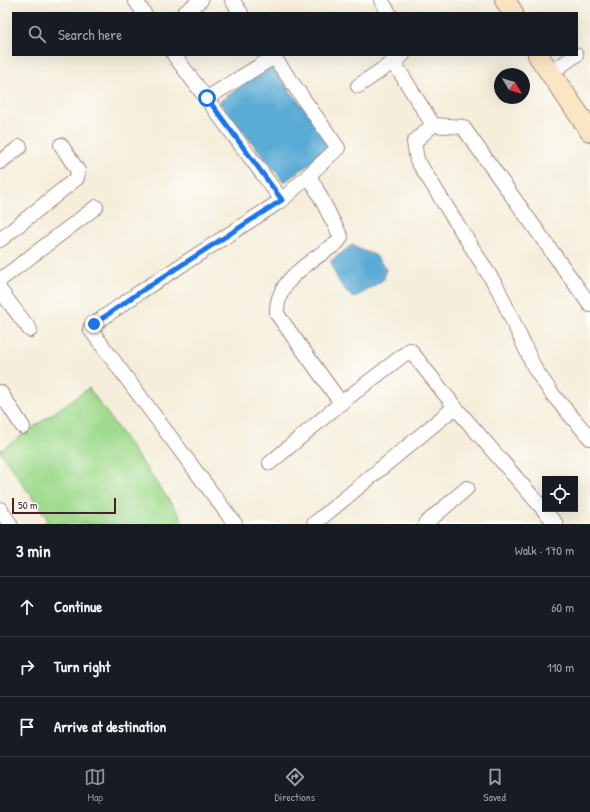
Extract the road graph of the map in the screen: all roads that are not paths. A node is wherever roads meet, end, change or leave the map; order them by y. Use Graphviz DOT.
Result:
graph roads {
  1 [pos="135,0"];
  2 [pos="201,0"];
  3 [pos="232,0"];
  4 [pos="381,0"];
  5 [pos="505,0"];
  6 [pos="143,12"];
  7 [pos="185,12"];
  8 [pos="240,12"];
  9 [pos="388,12"];
  10 [pos="512,12"];
  11 [pos="175,56"];
  12 [pos="273,56"];
  13 [pos="539,56"];
  14 [pos="576,56"];
  15 [pos="398,58"];
  16 [pos="550,73"];
  17 [pos="358,86"];
  18 [pos="207,98"];
  19 [pos="433,125"];
  20 [pos="590,131"];
  21 [pos="61,145"];
  22 [pos="20,147"];
  23 [pos="0,162"];
  24 [pos="309,175"];
  25 [pos="282,200"];
  26 [pos="96,207"];
  27 [pos="0,240"];
  28 [pos="0,280"];
  29 [pos="0,290"];
  30 [pos="590,305"];
  31 [pos="30,330"];
  32 [pos="0,392"];
  33 [pos="341,403"];
  34 [pos="455,407"];
  35 [pos="23,427"];
  36 [pos="590,438"];
  37 [pos="270,463"];
  38 [pos="468,488"];
  39 [pos="0,509"];
  40 [pos="548,521"];
  41 [pos="10,524"];
  42 [pos="235,524"];
  43 [pos="314,524"];
  44 [pos="425,524"];
  1 -- 6 [label="street"];
  2 -- 7 [label="street"];
  3 -- 8 [label="street"];
  4 -- 9 [label="street"];
  5 -- 10 [label="street"];
  11 -- 18 [label="street"];
  12 -- 18 [label="street"];
  12 -- 24 [label="street"];
  13 -- 16 [label="street"];
  14 -- 16 [label="street"];
  15 -- 17 [label="street"];
  15 -- 19 [label="street"];
  16 -- 20 [label="street"];
  18 -- 25 [label="street"];
  19 -- 30 [label="street"];
  19 -- 36 [label="street"];
  21 -- 27 [label="street"];
  22 -- 23 [label="street"];
  24 -- 25 [label="street"];
  24 -- 33 [label="street"];
  25 -- 42 [label="street"];
  26 -- 28 [label="street"];
  29 -- 31 [label="street"];
  32 -- 35 [label="street"];
  33 -- 34 [label="street"];
  33 -- 37 [label="street"];
  34 -- 40 [label="street"];
  34 -- 43 [label="street"];
  38 -- 44 [label="street"];
  39 -- 41 [label="street"];
}
